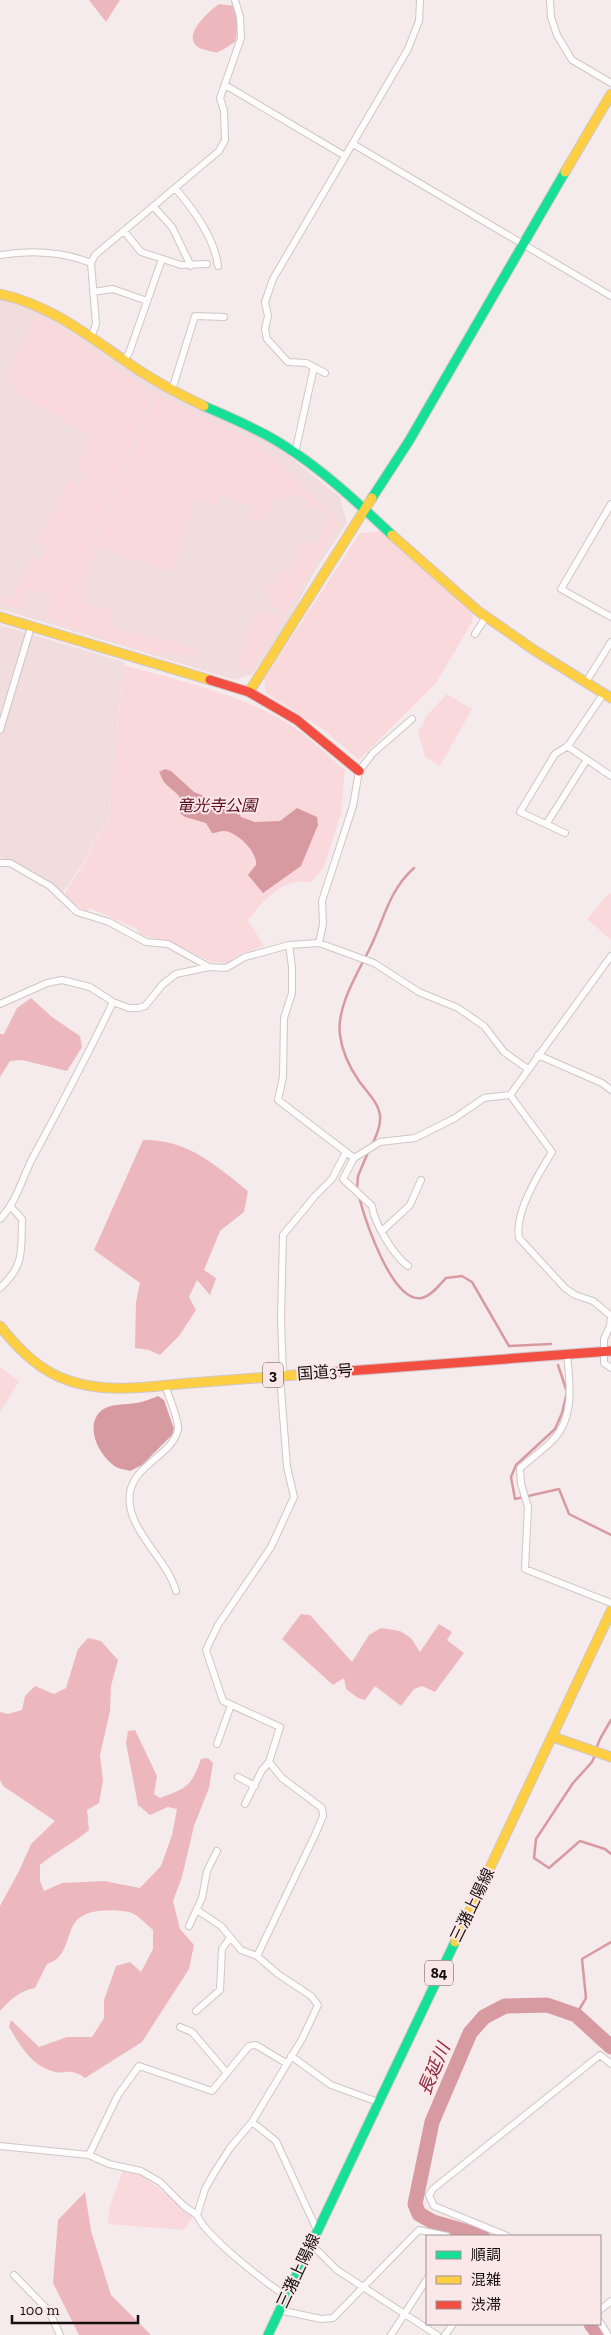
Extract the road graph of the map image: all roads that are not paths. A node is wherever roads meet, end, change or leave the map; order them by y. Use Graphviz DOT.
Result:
graph roads {
  1 [pos="235,0"];
  2 [pos="420,0"];
  3 [pos="550,0"];
  4 [pos="611,83"];
  5 [pos="225,85"];
  6 [pos="610,98"];
  7 [pos="353,144"];
  8 [pos="345,156"];
  9 [pos="175,188"];
  10 [pos="154,206"];
  11 [pos="124,231"];
  12 [pos="524,244"];
  13 [pos="0,255"];
  14 [pos="162,259"];
  15 [pos="91,263"];
  16 [pos="207,264"];
  17 [pos="191,266"];
  18 [pos="218,266"];
  19 [pos="93,292"];
  20 [pos="0,294"];
  21 [pos="611,296"];
  22 [pos="148,301"];
  23 [pos="224,316"];
  24 [pos="92,335"];
  25 [pos="124,360"];
  26 [pos="314,367"];
  27 [pos="325,373"];
  28 [pos="172,390"];
  29 [pos="295,453"];
  30 [pos="611,504"];
  31 [pos="365,508"];
  32 [pos="0,617"];
  33 [pos="486,617"];
  34 [pos="611,617"];
  35 [pos="31,627"];
  36 [pos="476,634"];
  37 [pos="611,642"];
  38 [pos="586,682"];
  39 [pos="249,692"];
  40 [pos="607,696"];
  41 [pos="412,718"];
  42 [pos="0,730"];
  43 [pos="567,746"];
  44 [pos="586,761"];
  45 [pos="358,771"];
  46 [pos="611,776"];
  47 [pos="547,823"];
  48 [pos="565,833"];
  49 [pos="0,862"];
  50 [pos="319,943"];
  51 [pos="289,945"];
  52 [pos="611,956"];
  53 [pos="209,967"];
  54 [pos="114,1002"];
  55 [pos="0,1004"];
  56 [pos="538,1055"];
  57 [pos="528,1069"];
  58 [pos="611,1090"];
  59 [pos="510,1095"];
  60 [pos="346,1152"];
  61 [pos="354,1158"];
  62 [pos="421,1180"];
  63 [pos="11,1207"];
  64 [pos="0,1220"];
  65 [pos="382,1230"];
  66 [pos="408,1266"];
  67 [pos="0,1288"];
  68 [pos="611,1316"];
  69 [pos="0,1326"];
  70 [pos="607,1351"];
  71 [pos="567,1354"];
  72 [pos="611,1368"];
  73 [pos="282,1375"];
  74 [pos="165,1385"];
  75 [pos="176,1591"];
  76 [pos="611,1604"];
  77 [pos="611,1611"];
  78 [pos="231,1705"];
  79 [pos="553,1737"];
  80 [pos="217,1744"];
  81 [pos="611,1757"];
  82 [pos="269,1762"];
  83 [pos="238,1777"];
  84 [pos="255,1786"];
  85 [pos="245,1804"];
  86 [pos="217,1851"];
  87 [pos="197,1910"];
  88 [pos="189,1926"];
  89 [pos="230,1938"];
  90 [pos="257,1956"];
  91 [pos="196,2011"];
  92 [pos="180,2027"];
  93 [pos="291,2056"];
  94 [pos="286,2063"];
  95 [pos="611,2064"];
  96 [pos="227,2073"];
  97 [pos="378,2102"];
  98 [pos="252,2122"];
  99 [pos="0,2146"];
  100 [pos="89,2155"];
  101 [pos="197,2215"];
  102 [pos="318,2230"];
  103 [pos="442,2235"];
  104 [pos="505,2235"];
  105 [pos="311,2244"];
  106 [pos="14,2275"];
  107 [pos="426,2281"];
  108 [pos="362,2288"];
  109 [pos="286,2296"];
  110 [pos="611,2301"];
  111 [pos="601,2309"];
  112 [pos="280,2310"];
  113 [pos="405,2314"];
  114 [pos="601,2324"];
  115 [pos="60,2335"];
  116 [pos="268,2335"];
  117 [pos="391,2335"];
  118 [pos="437,2335"];
  119 [pos="608,2335"];
  1 -- 5 [label="street"];
  2 -- 7 [label="street"];
  3 -- 4 [label="street"];
  5 -- 8 [label="street"];
  5 -- 9 [label="street"];
  6 -- 12 [label="main road"];
  7 -- 8 [label="street"];
  7 -- 12 [label="street"];
  8 -- 26 [label="street"];
  9 -- 10 [label="street"];
  9 -- 18 [label="street"];
  10 -- 11 [label="street"];
  10 -- 17 [label="street"];
  11 -- 14 [label="street"];
  11 -- 15 [label="street"];
  12 -- 21 [label="street"];
  12 -- 31 [label="main road"];
  13 -- 15 [label="street"];
  14 -- 17 [label="street"];
  14 -- 22 [label="street"];
  15 -- 19 [label="street"];
  16 -- 17 [label="street"];
  19 -- 22 [label="street"];
  19 -- 24 [label="street"];
  20 -- 24 [label="main road"];
  22 -- 25 [label="street"];
  23 -- 28 [label="street"];
  24 -- 25 [label="main road"];
  25 -- 28 [label="main road"];
  26 -- 27 [label="street"];
  26 -- 29 [label="street"];
  28 -- 29 [label="main road"];
  29 -- 31 [label="main road"];
  30 -- 34 [label="street"];
  31 -- 33 [label="main road"];
  31 -- 39 [label="main road"];
  32 -- 35 [label="main road"];
  33 -- 36 [label="street"];
  33 -- 38 [label="main road"];
  35 -- 39 [label="main road"];
  35 -- 42 [label="street"];
  37 -- 38 [label="street"];
  38 -- 40 [label="main road"];
  39 -- 45 [label="main road"];
  40 -- 43 [label="street"];
  41 -- 45 [label="street"];
  43 -- 44 [label="street"];
  43 -- 47 [label="street"];
  44 -- 46 [label="street"];
  44 -- 47 [label="street"];
  45 -- 50 [label="street"];
  47 -- 48 [label="street"];
  49 -- 53 [label="street"];
  50 -- 51 [label="street"];
  50 -- 57 [label="street"];
  51 -- 53 [label="street"];
  51 -- 60 [label="street"];
  52 -- 56 [label="street"];
  53 -- 54 [label="street"];
  54 -- 55 [label="street"];
  54 -- 63 [label="street"];
  56 -- 57 [label="street"];
  56 -- 58 [label="street"];
  57 -- 59 [label="street"];
  59 -- 61 [label="street"];
  59 -- 68 [label="street"];
  60 -- 61 [label="street"];
  60 -- 73 [label="street"];
  61 -- 65 [label="street"];
  62 -- 65 [label="street"];
  63 -- 64 [label="street"];
  63 -- 67 [label="street"];
  65 -- 66 [label="street"];
  68 -- 70 [label="street"];
  69 -- 74 [label="main road, 国道3号 / 3"];
  70 -- 71 [label="main road, 国道3号 / 3"];
  70 -- 72 [label="street"];
  71 -- 73 [label="main road, 国道3号 / 3"];
  71 -- 76 [label="street"];
  73 -- 74 [label="main road, 国道3号 / 3"];
  73 -- 78 [label="street"];
  74 -- 75 [label="street"];
  77 -- 79 [label="main road, 三潴上陽線 / 84"];
  78 -- 80 [label="street"];
  78 -- 82 [label="street"];
  79 -- 81 [label="main road"];
  79 -- 97 [label="main road, 三潴上陽線 / 84"];
  82 -- 84 [label="street"];
  82 -- 90 [label="street"];
  83 -- 84 [label="street"];
  84 -- 85 [label="street"];
  86 -- 87 [label="street"];
  87 -- 88 [label="street"];
  87 -- 89 [label="street"];
  89 -- 90 [label="street"];
  89 -- 91 [label="street"];
  90 -- 93 [label="street"];
  92 -- 96 [label="street"];
  93 -- 94 [label="street"];
  93 -- 97 [label="street"];
  94 -- 96 [label="street"];
  94 -- 98 [label="street"];
  95 -- 104 [label="street"];
  96 -- 100 [label="street"];
  97 -- 102 [label="main road, 三潴上陽線 / 84"];
  98 -- 101 [label="street"];
  98 -- 102 [label="street"];
  99 -- 100 [label="street"];
  100 -- 101 [label="street"];
  101 -- 109 [label="street"];
  102 -- 105 [label="main road, 三潴上陽線 / 84"];
  103 -- 108 [label="street"];
  105 -- 108 [label="street"];
  105 -- 109 [label="main road, 三潴上陽線 / 84"];
  106 -- 115 [label="street"];
  107 -- 113 [label="street"];
  108 -- 112 [label="street"];
  108 -- 113 [label="street"];
  109 -- 112 [label="main road, 三潴上陽線 / 84"];
  110 -- 111 [label="street"];
  112 -- 116 [label="main road, 三潴上陽線 / 84"];
  113 -- 117 [label="street"];
  113 -- 118 [label="street"];
  114 -- 119 [label="street"];
}
